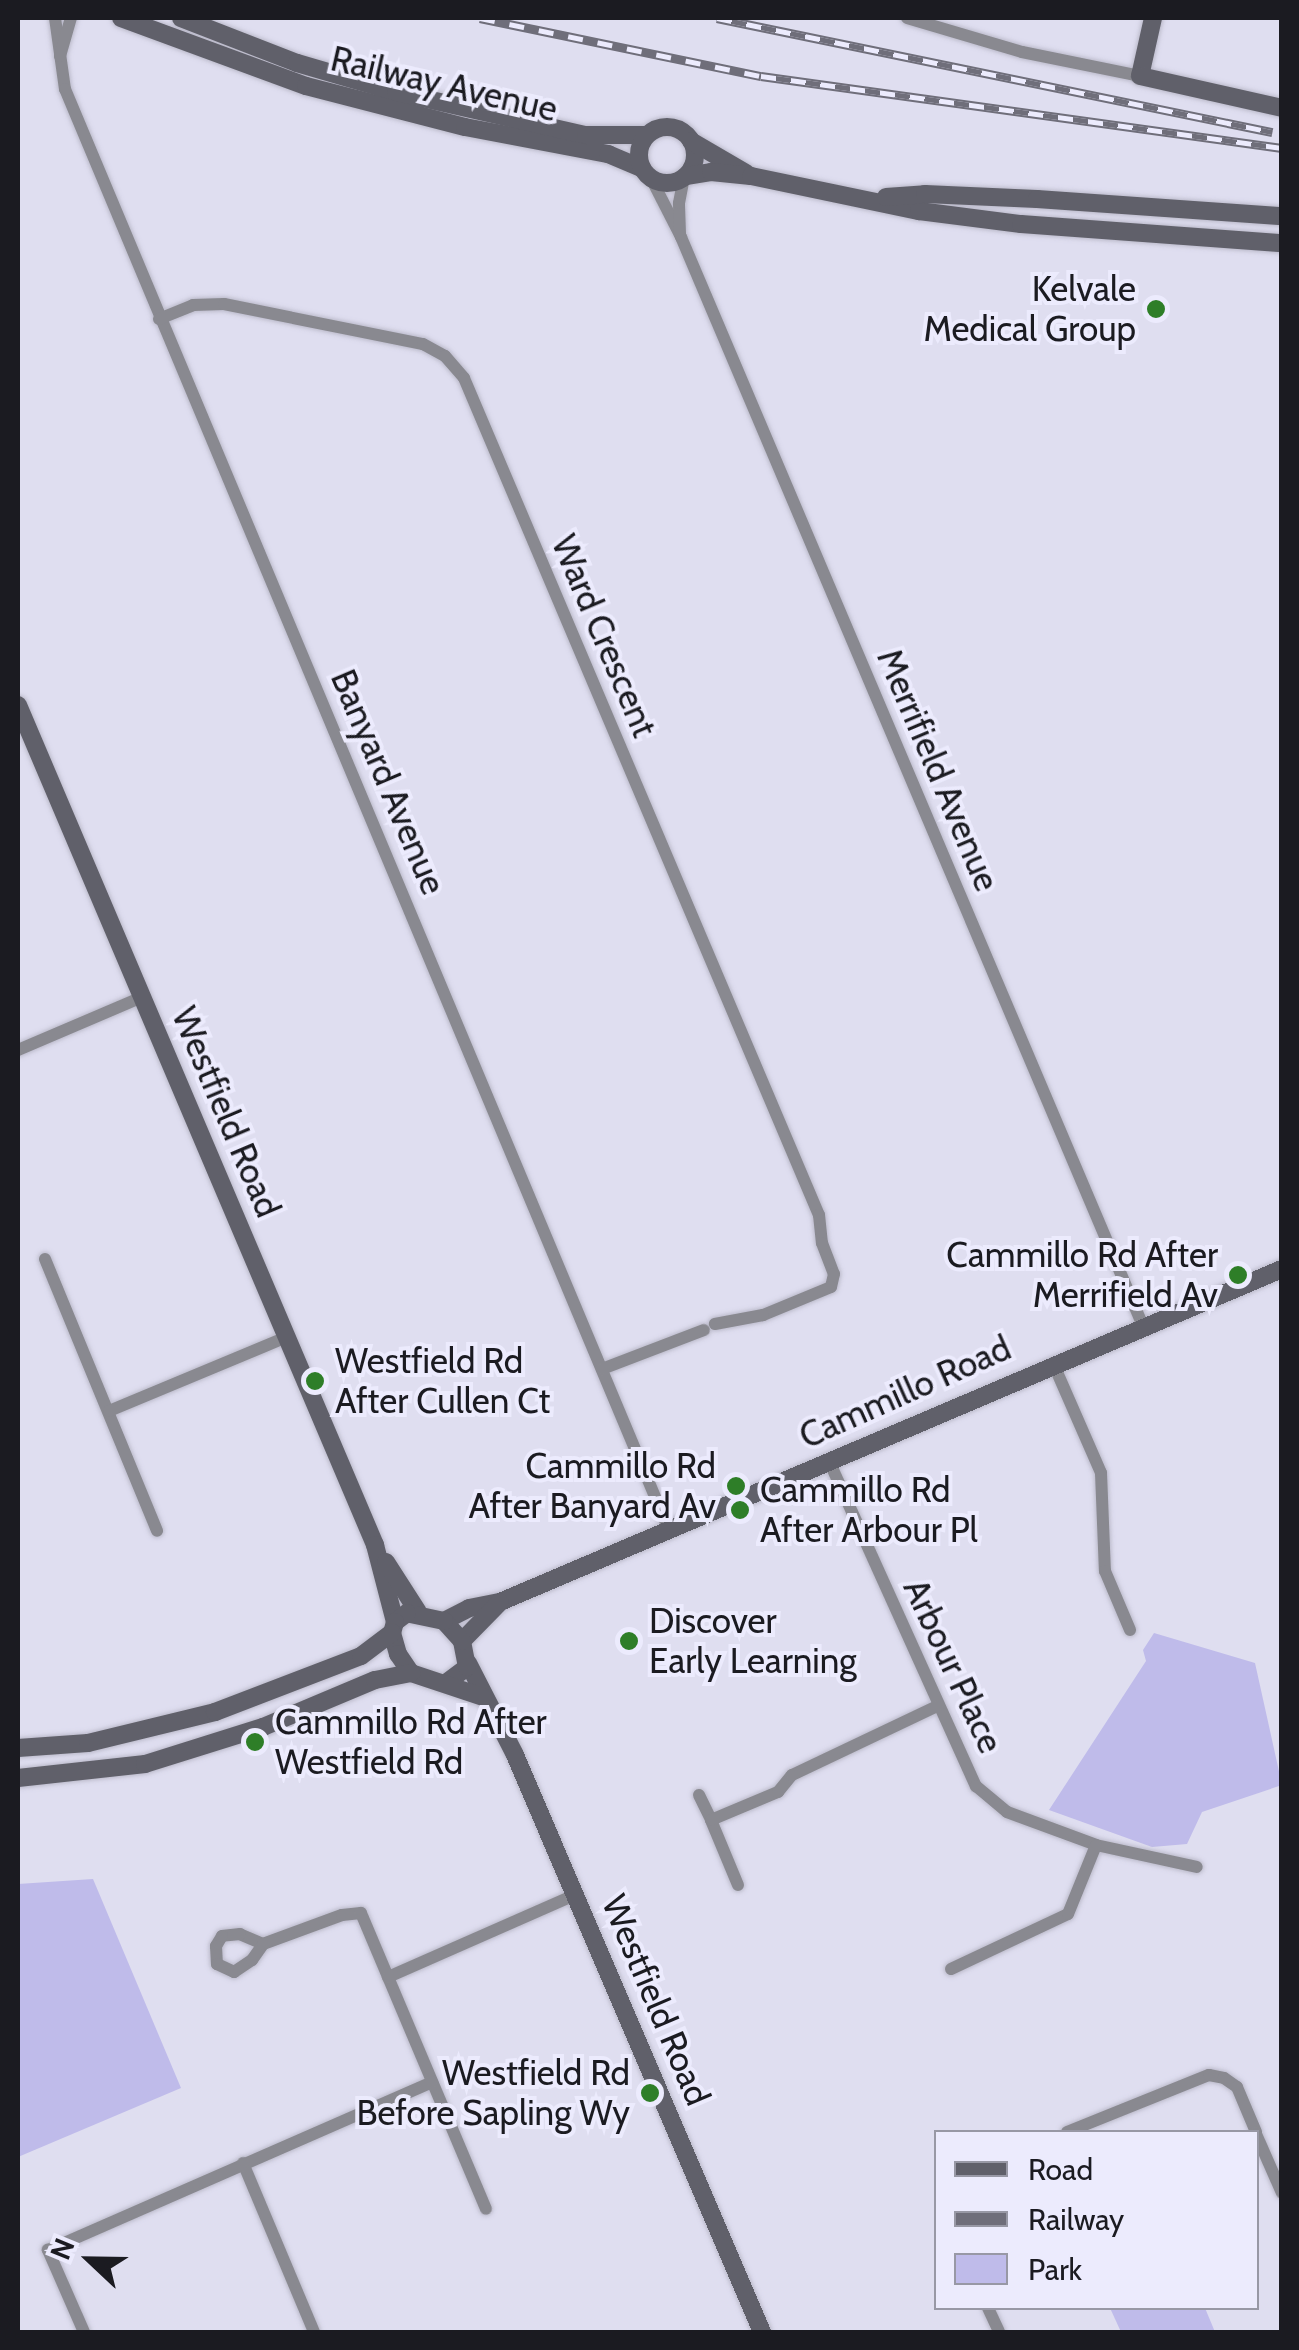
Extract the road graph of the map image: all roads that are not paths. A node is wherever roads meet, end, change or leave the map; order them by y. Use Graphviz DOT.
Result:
graph roads {
  1 [pos="54,18"];
  2 [pos="71,18"];
  3 [pos="122,18"];
  4 [pos="160,18"];
  5 [pos="181,18"];
  6 [pos="907,18"];
  7 [pos="1154,18"];
  8 [pos="232,57"];
  9 [pos="59,58"];
  10 [pos="1140,76"];
  11 [pos="1282,108"];
  12 [pos="646,135"];
  13 [pos="691,141"];
  14 [pos="646,174"];
  15 [pos="750,176"];
  16 [pos="685,177"];
  17 [pos="866,199"];
  18 [pos="1282,216"];
  19 [pos="680,237"];
  20 [pos="1282,243"];
  21 [pos="159,319"];
  22 [pos="18,705"];
  23 [pos="142,997"];
  24 [pos="18,1050"];
  25 [pos="45,1259"];
  26 [pos="1282,1269"];
  27 [pos="1143,1326"];
  28 [pos="286,1337"];
  29 [pos="1053,1363"];
  30 [pos="602,1369"];
  31 [pos="109,1411"];
  32 [pos="829,1462"];
  33 [pos="668,1528"];
  34 [pos="157,1531"];
  35 [pos="376,1544"];
  36 [pos="500,1602"];
  37 [pos="418,1612"];
  38 [pos="444,1621"];
  39 [pos="394,1627"];
  40 [pos="1130,1630"];
  41 [pos="462,1641"];
  42 [pos="468,1663"];
  43 [pos="411,1672"];
  44 [pos="446,1683"];
  45 [pos="483,1697"];
  46 [pos="937,1706"];
  47 [pos="18,1748"];
  48 [pos="18,1778"];
  49 [pos="699,1795"];
  50 [pos="711,1820"];
  51 [pos="1096,1845"];
  52 [pos="1197,1867"];
  53 [pos="738,1885"];
  54 [pos="575,1895"];
  55 [pos="262,1944"];
  56 [pos="951,1969"];
  57 [pos="388,1977"];
  58 [pos="432,2082"];
  59 [pos="1072,2130"];
  60 [pos="1255,2130"];
  61 [pos="1259,2140"];
  62 [pos="243,2163"];
  63 [pos="1282,2193"];
  64 [pos="486,2210"];
  65 [pos="84,2332"];
  66 [pos="314,2332"];
  67 [pos="762,2332"];
  1 -- 9 [label="street, Banyard Avenue"];
  2 -- 9 [label="street"];
  3 -- 8 [label="main road, Railway Avenue"];
  4 -- 8 [label="main road"];
  5 -- 12 [label="main road, Railway Avenue"];
  6 -- 10 [label="street"];
  7 -- 10 [label="main road"];
  8 -- 14 [label="main road, Railway Avenue"];
  9 -- 21 [label="street, Banyard Avenue"];
  10 -- 11 [label="main road"];
  12 -- 13 [label="main road, Railway Avenue"];
  12 -- 14 [label="main road"];
  13 -- 15 [label="main road, Railway Avenue"];
  13 -- 16 [label="main road"];
  14 -- 16 [label="main road, Railway Avenue"];
  14 -- 19 [label="street, Merrifield Avenue"];
  15 -- 16 [label="main road, Railway Avenue"];
  15 -- 17 [label="main road, Railway Avenue"];
  16 -- 19 [label="street, Merrifield Avenue"];
  17 -- 18 [label="main road, Railway Avenue"];
  17 -- 20 [label="main road, Railway Avenue"];
  19 -- 27 [label="street, Merrifield Avenue"];
  21 -- 30 [label="street, Banyard Avenue"];
  21 -- 30 [label="street, Ward Crescent"];
  22 -- 23 [label="main road, Westfield Road"];
  23 -- 24 [label="street"];
  23 -- 28 [label="main road, Westfield Road"];
  25 -- 31 [label="street"];
  26 -- 27 [label="main road, Cammillo Road"];
  27 -- 29 [label="main road, Cammillo Road"];
  28 -- 31 [label="street"];
  28 -- 35 [label="main road, Westfield Road"];
  29 -- 32 [label="main road, Cammillo Road"];
  29 -- 40 [label="street"];
  30 -- 33 [label="street, Banyard Avenue"];
  31 -- 34 [label="street"];
  32 -- 33 [label="main road, Cammillo Road"];
  32 -- 46 [label="street, Arbour Place"];
  33 -- 36 [label="main road, Cammillo Road"];
  35 -- 37 [label="main road, Westfield Road"];
  35 -- 39 [label="main road, Westfield Road"];
  36 -- 38 [label="main road, Cammillo Road"];
  36 -- 41 [label="main road, Cammillo Road"];
  37 -- 38 [label="main road"];
  37 -- 39 [label="main road"];
  38 -- 41 [label="main road"];
  39 -- 43 [label="main road"];
  39 -- 47 [label="main road"];
  41 -- 42 [label="main road"];
  42 -- 44 [label="main road"];
  42 -- 45 [label="main road, Westfield Road"];
  43 -- 44 [label="main road"];
  43 -- 48 [label="main road"];
  44 -- 45 [label="main road"];
  45 -- 54 [label="main road, Westfield Road"];
  46 -- 50 [label="street"];
  46 -- 51 [label="street, Arbour Place"];
  49 -- 50 [label="street"];
  50 -- 53 [label="street"];
  51 -- 52 [label="street, Arbour Place"];
  51 -- 56 [label="street"];
  54 -- 57 [label="street"];
  54 -- 67 [label="main road, Westfield Road"];
  55 -- 57 [label="street"];
  57 -- 58 [label="street"];
  58 -- 62 [label="street"];
  58 -- 64 [label="street"];
  59 -- 60 [label="street"];
  61 -- 63 [label="street"];
  62 -- 65 [label="street"];
  62 -- 66 [label="street"];
}
